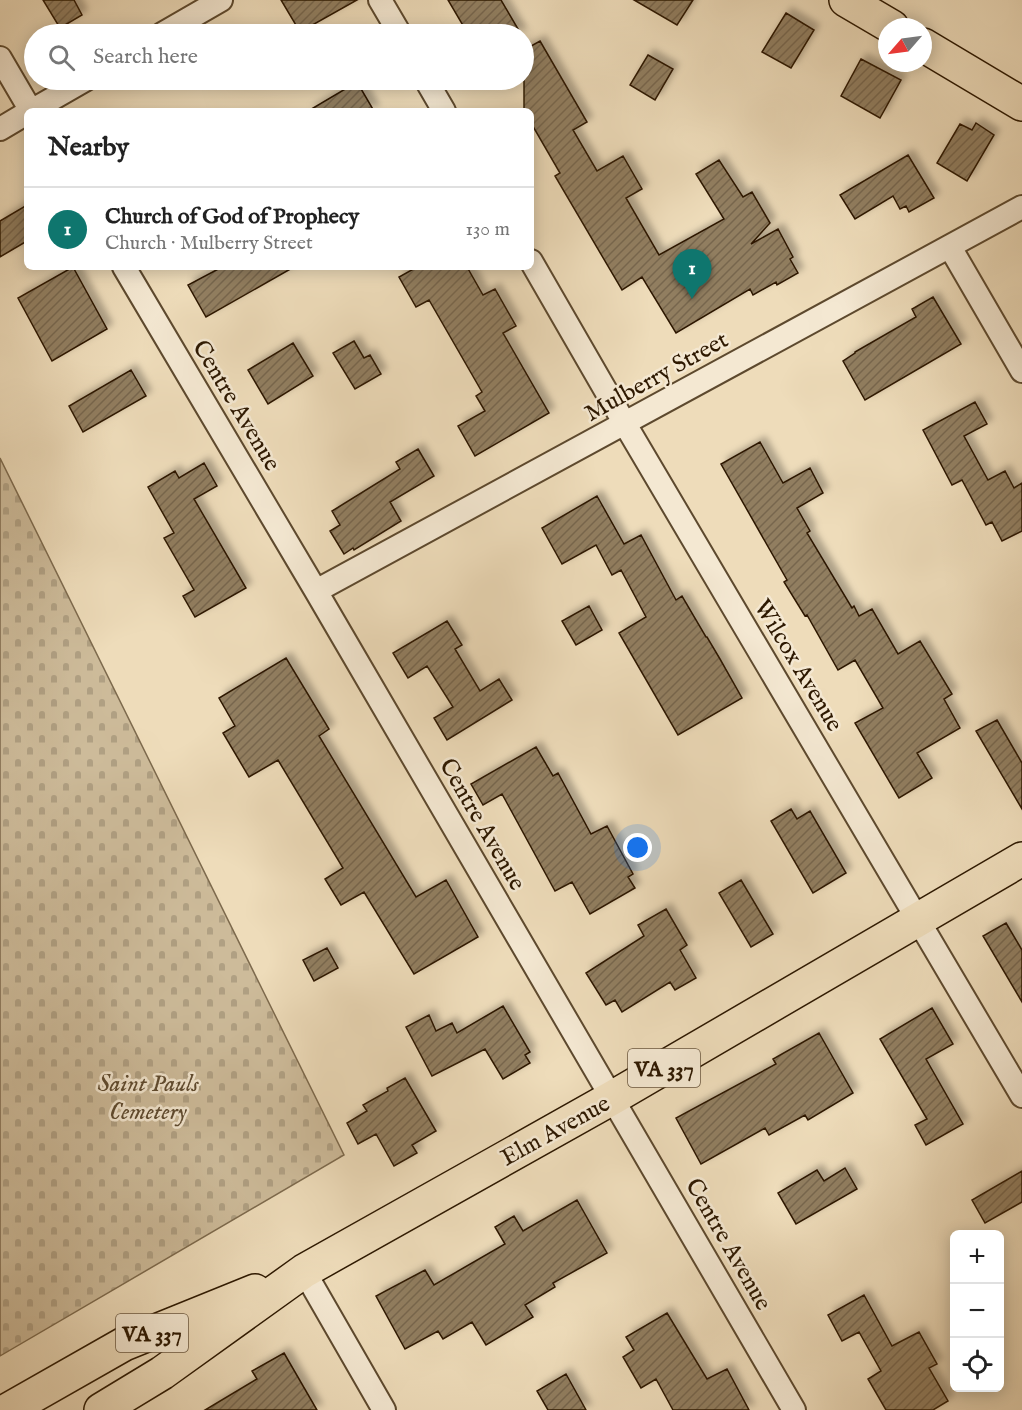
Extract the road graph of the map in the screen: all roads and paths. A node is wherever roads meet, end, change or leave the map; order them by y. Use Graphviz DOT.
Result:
graph roads {
  1 [pos="221,0"];
  2 [pos="380,0"];
  3 [pos="846,0"];
  4 [pos="878,19"];
  5 [pos="179,24"];
  6 [pos="394,24"];
  7 [pos="932,50"];
  8 [pos="0,58"];
  9 [pos="68,90"];
  10 [pos="432,90"];
  11 [pos="1022,104"];
  12 [pos="29,108"];
  13 [pos="36,108"];
  14 [pos="442,108"];
  15 [pos="24,115"];
  16 [pos="0,129"];
  17 [pos="1022,207"];
  18 [pos="950,247"];
  19 [pos="534,266"];
  20 [pos="126,270"];
  21 [pos="1022,371"];
  22 [pos="625,424"];
  23 [pos="316,591"];
  24 [pos="1022,859"];
  25 [pos="918,920"];
  26 [pos="1022,1096"];
  27 [pos="612,1098"];
  28 [pos="304,1271"];
  29 [pos="8,1410"];
  30 [pos="101,1410"];
  31 [pos="384,1410"];
  32 [pos="794,1410"];
  1 -- 5 [label="street"];
  2 -- 6 [label="street"];
  3 -- 4 [label="main road"];
  7 -- 11 [label="main road"];
  8 -- 12 [label="street"];
  9 -- 13 [label="street"];
  10 -- 14 [label="street"];
  15 -- 16 [label="street"];
  17 -- 18 [label="street, Mulberry Street"];
  18 -- 21 [label="street"];
  18 -- 22 [label="street, Mulberry Street"];
  19 -- 22 [label="street, Wilcox Avenue"];
  20 -- 23 [label="street, Centre Avenue"];
  22 -- 23 [label="street, Mulberry Street"];
  22 -- 25 [label="street, Wilcox Avenue"];
  23 -- 27 [label="street, Centre Avenue"];
  24 -- 25 [label="main road, Elm Avenue / VA 337"];
  25 -- 26 [label="street, Wilcox Avenue"];
  25 -- 27 [label="main road, Elm Avenue / VA 337"];
  27 -- 28 [label="main road, Elm Avenue / VA 337"];
  27 -- 32 [label="street, Centre Avenue"];
  28 -- 29 [label="main road, Elm Avenue / VA 337"];
  28 -- 30 [label="main road, Elm Avenue / VA 337"];
  28 -- 31 [label="street"];
}
